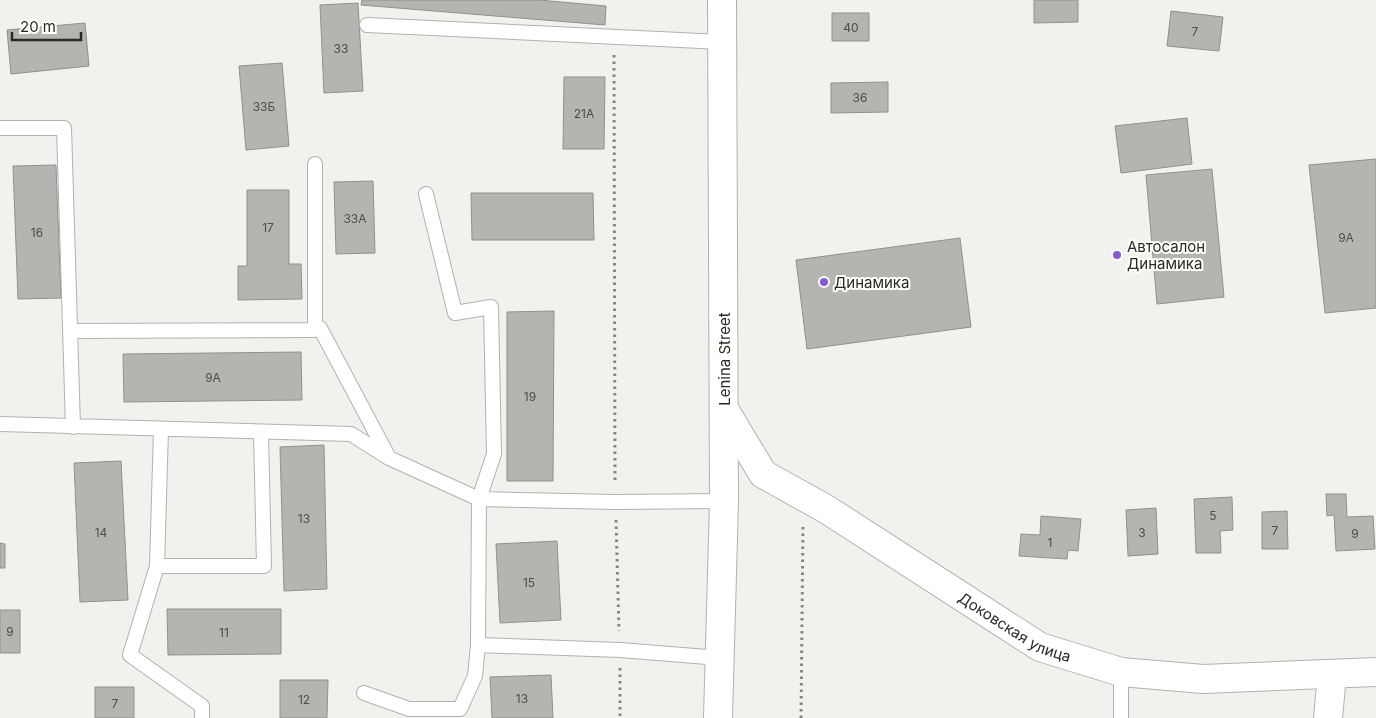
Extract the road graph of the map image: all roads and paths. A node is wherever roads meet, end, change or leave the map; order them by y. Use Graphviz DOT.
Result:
graph roads {
  1 [pos="722,0"];
  2 [pos="367,25"];
  3 [pos="614,37"];
  4 [pos="722,42"];
  5 [pos="0,128"];
  6 [pos="315,164"];
  7 [pos="426,194"];
  8 [pos="315,330"];
  9 [pos="70,331"];
  10 [pos="724,409"];
  11 [pos="0,424"];
  12 [pos="73,427"];
  13 [pos="161,430"];
  14 [pos="261,432"];
  15 [pos="389,458"];
  16 [pos="804,497"];
  17 [pos="479,499"];
  18 [pos="724,501"];
  19 [pos="615,502"];
  20 [pos="157,566"];
  21 [pos="478,645"];
  22 [pos="620,650"];
  23 [pos="720,658"];
  24 [pos="1121,672"];
  25 [pos="1376,672"];
  26 [pos="1332,675"];
  27 [pos="364,693"];
  28 [pos="462,714"];
  29 [pos="202,718"];
  30 [pos="620,718"];
  31 [pos="718,718"];
  32 [pos="800,718"];
  33 [pos="1121,718"];
  34 [pos="1328,718"];
  1 -- 4 [label="main road, Lenina Street"];
  2 -- 3 [label="lane"];
  3 -- 4 [label="lane"];
  3 -- 19 [label="path"];
  4 -- 10 [label="main road, Lenina Street"];
  5 -- 9 [label="lane"];
  6 -- 8 [label="lane"];
  7 -- 17 [label="lane"];
  8 -- 9 [label="lane"];
  8 -- 15 [label="lane"];
  9 -- 12 [label="lane"];
  10 -- 16 [label="main road, Доковская улица"];
  10 -- 18 [label="main road, Lenina Street"];
  11 -- 12 [label="lane"];
  12 -- 13 [label="lane"];
  13 -- 14 [label="lane"];
  13 -- 20 [label="lane"];
  14 -- 15 [label="lane"];
  14 -- 20 [label="lane"];
  15 -- 17 [label="lane"];
  16 -- 24 [label="main road, Доковская улица"];
  16 -- 32 [label="path"];
  17 -- 19 [label="lane"];
  17 -- 21 [label="lane"];
  18 -- 19 [label="lane"];
  18 -- 23 [label="main road, Lenina Street"];
  19 -- 22 [label="path"];
  20 -- 29 [label="lane"];
  21 -- 22 [label="lane"];
  21 -- 28 [label="lane"];
  22 -- 23 [label="lane"];
  22 -- 30 [label="path"];
  23 -- 31 [label="main road, Lenina Street"];
  24 -- 26 [label="main road, Доковская улица"];
  24 -- 33 [label="lane"];
  25 -- 26 [label="main road, Доковская улица"];
  26 -- 34 [label="main road"];
  27 -- 28 [label="lane"];
}
